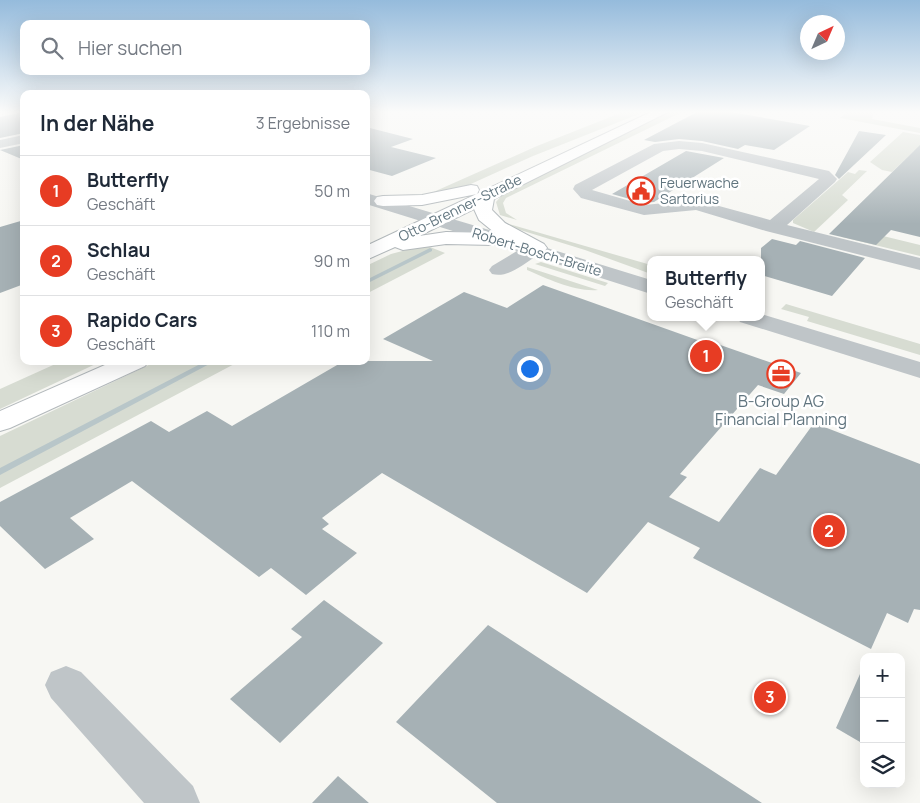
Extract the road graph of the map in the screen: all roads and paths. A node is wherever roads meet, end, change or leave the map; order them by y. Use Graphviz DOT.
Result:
graph roads {
  1 [pos="573,149"];
  2 [pos="578,149"];
  3 [pos="652,149"];
  4 [pos="713,149"];
  5 [pos="488,190"];
  6 [pos="372,198"];
  7 [pos="431,217"];
  8 [pos="773,227"];
  9 [pos="494,239"];
  10 [pos="370,248"];
  11 [pos="535,249"];
  12 [pos="370,250"];
  13 [pos="920,264"];
  14 [pos="499,270"];
  15 [pos="647,281"];
  16 [pos="647,286"];
  17 [pos="765,317"];
  18 [pos="761,321"];
  19 [pos="113,365"];
  20 [pos="127,365"];
  21 [pos="920,365"];
  22 [pos="920,370"];
  23 [pos="47,400"];
  24 [pos="0,422"];
  25 [pos="66,685"];
  26 [pos="176,803"];
  1 -- 5 [label="main road, Otto-Brenner-Straße"];
  2 -- 5 [label="main road, Otto-Brenner-Straße"];
  3 -- 8 [label="street"];
  4 -- 8 [label="street"];
  5 -- 6 [label="main road"];
  5 -- 7 [label="main road, Otto-Brenner-Straße"];
  5 -- 11 [label="main road"];
  6 -- 7 [label="street, Robert-Bosch-Breite"];
  7 -- 9 [label="street, Robert-Bosch-Breite"];
  7 -- 10 [label="main road, Otto-Brenner-Straße"];
  7 -- 11 [label="street, Robert-Bosch-Breite"];
  8 -- 13 [label="street"];
  9 -- 11 [label="street, Robert-Bosch-Breite"];
  9 -- 12 [label="main road"];
  11 -- 14 [label="street"];
  11 -- 15 [label="street, Robert-Bosch-Breite"];
  11 -- 16 [label="street, Robert-Bosch-Breite"];
  17 -- 21 [label="street"];
  18 -- 22 [label="street"];
  19 -- 23 [label="main road"];
  20 -- 23 [label="main road"];
  23 -- 24 [label="main road"];
  25 -- 26 [label="street"];
}
